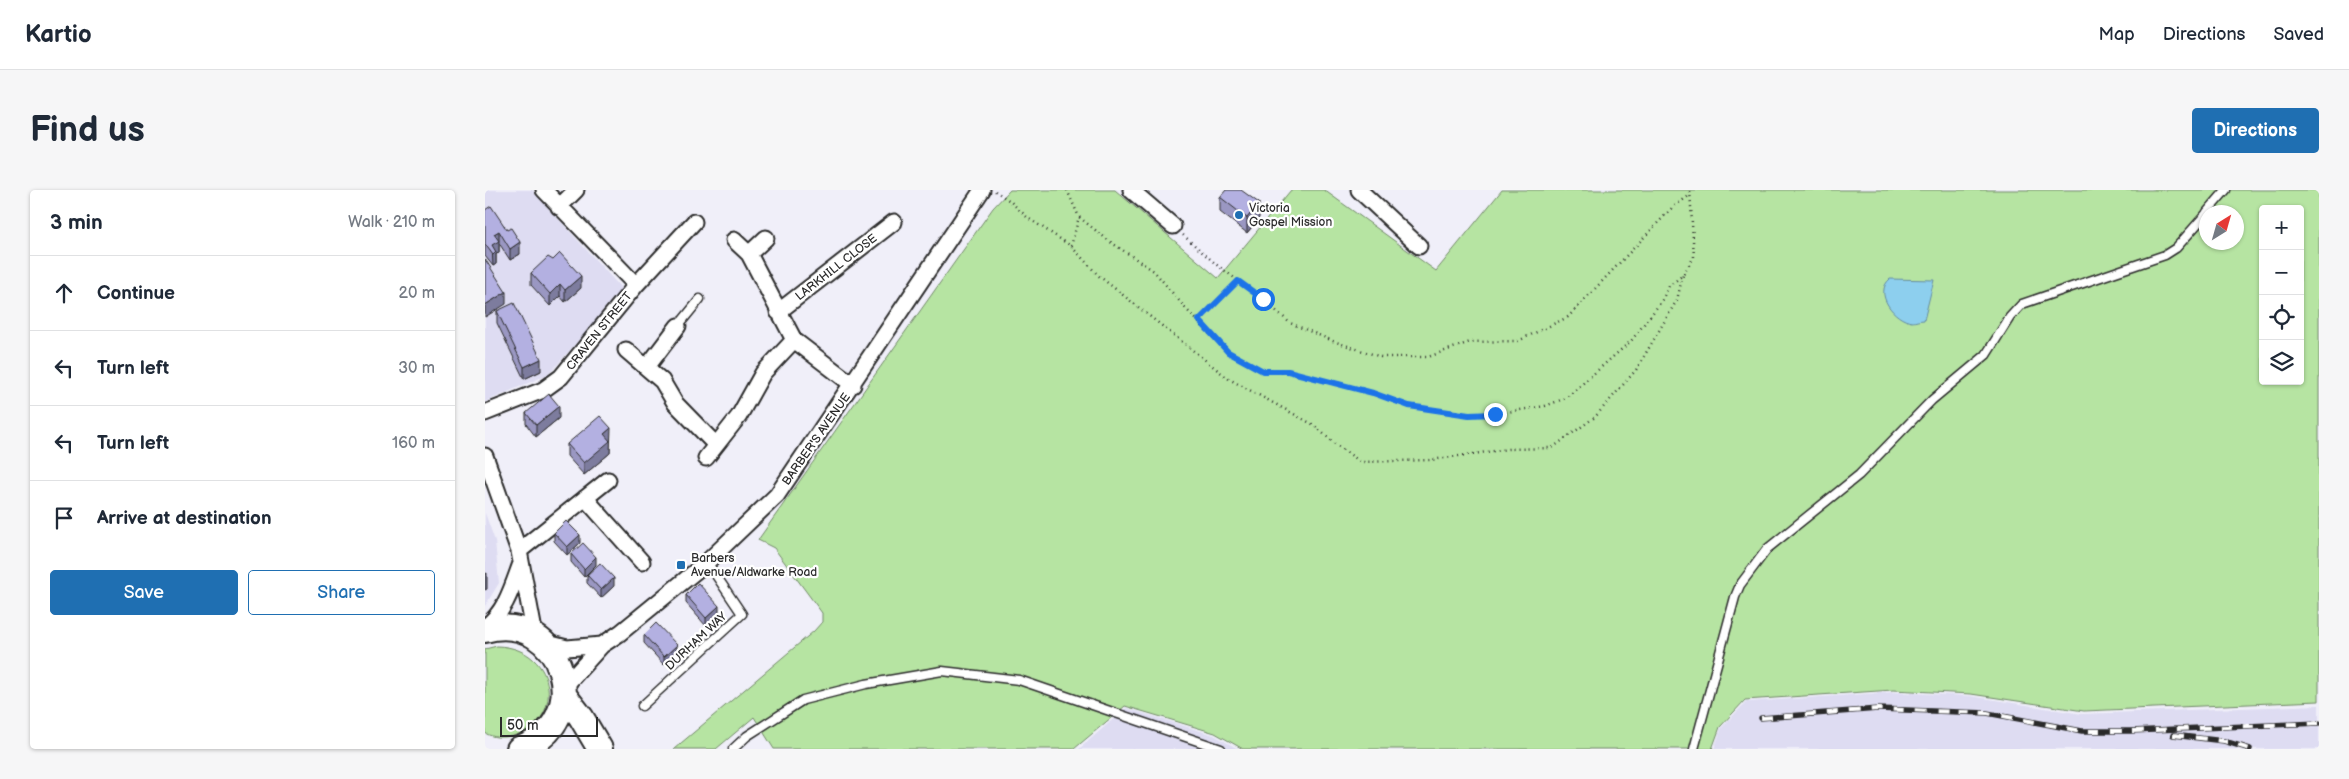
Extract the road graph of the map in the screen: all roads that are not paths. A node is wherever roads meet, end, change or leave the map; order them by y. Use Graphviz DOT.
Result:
graph roads {
  1 [pos="544,190"];
  2 [pos="576,190"];
  3 [pos="982,190"];
  4 [pos="1131,190"];
  5 [pos="1359,190"];
  6 [pos="2226,190"];
  7 [pos="2214,205"];
  8 [pos="559,207"];
  9 [pos="694,222"];
  10 [pos="894,222"];
  11 [pos="2199,222"];
  12 [pos="1173,226"];
  13 [pos="766,238"];
  14 [pos="734,240"];
  15 [pos="1419,246"];
  16 [pos="749,254"];
  17 [pos="636,285"];
  18 [pos="700,298"];
  19 [pos="778,312"];
  20 [pos="678,326"];
  21 [pos="794,340"];
  22 [pos="626,350"];
  23 [pos="647,367"];
  24 [pos="853,385"];
  25 [pos="485,413"];
  26 [pos="715,444"];
  27 [pos="485,456"];
  28 [pos="705,458"];
  29 [pos="608,480"];
  30 [pos="585,498"];
  31 [pos="520,559"];
  32 [pos="642,562"];
  33 [pos="707,562"];
  34 [pos="485,628"];
  35 [pos="539,639"];
  36 [pos="602,645"];
  37 [pos="564,691"];
  38 [pos="642,706"];
  39 [pos="525,747"];
  40 [pos="557,749"];
  41 [pos="600,749"];
  42 [pos="733,749"];
  43 [pos="1221,749"];
  44 [pos="1694,749"];
  1 -- 8 [label="street"];
  2 -- 8 [label="street"];
  3 -- 24 [label="street, BARBER'S AVENUE"];
  4 -- 12 [label="street"];
  5 -- 15 [label="street"];
  6 -- 7 [label="lane"];
  8 -- 17 [label="street"];
  9 -- 17 [label="street, CRAVEN STREET"];
  10 -- 19 [label="street, LARKHILL CLOSE"];
  11 -- 44 [label="lane"];
  13 -- 16 [label="street"];
  14 -- 16 [label="street"];
  16 -- 19 [label="street"];
  17 -- 25 [label="street, CRAVEN STREET"];
  18 -- 20 [label="lane"];
  19 -- 21 [label="street"];
  20 -- 23 [label="street"];
  21 -- 24 [label="street"];
  21 -- 26 [label="street"];
  22 -- 23 [label="street"];
  23 -- 26 [label="street"];
  24 -- 33 [label="street, BARBER'S AVENUE"];
  26 -- 28 [label="street"];
  27 -- 31 [label="street"];
  29 -- 30 [label="street"];
  30 -- 31 [label="street"];
  30 -- 32 [label="street"];
  31 -- 34 [label="street"];
  31 -- 35 [label="street"];
  33 -- 36 [label="street, BARBER'S AVENUE"];
  33 -- 38 [label="lane, DURHAM WAY"];
  34 -- 35 [label="main road"];
  35 -- 36 [label="street, BARBER'S AVENUE"];
  35 -- 37 [label="main road"];
  36 -- 37 [label="street, BARBER'S AVENUE"];
  37 -- 39 [label="main road"];
  37 -- 41 [label="main road"];
  39 -- 40 [label="main road"];
  42 -- 43 [label="lane"];
}
